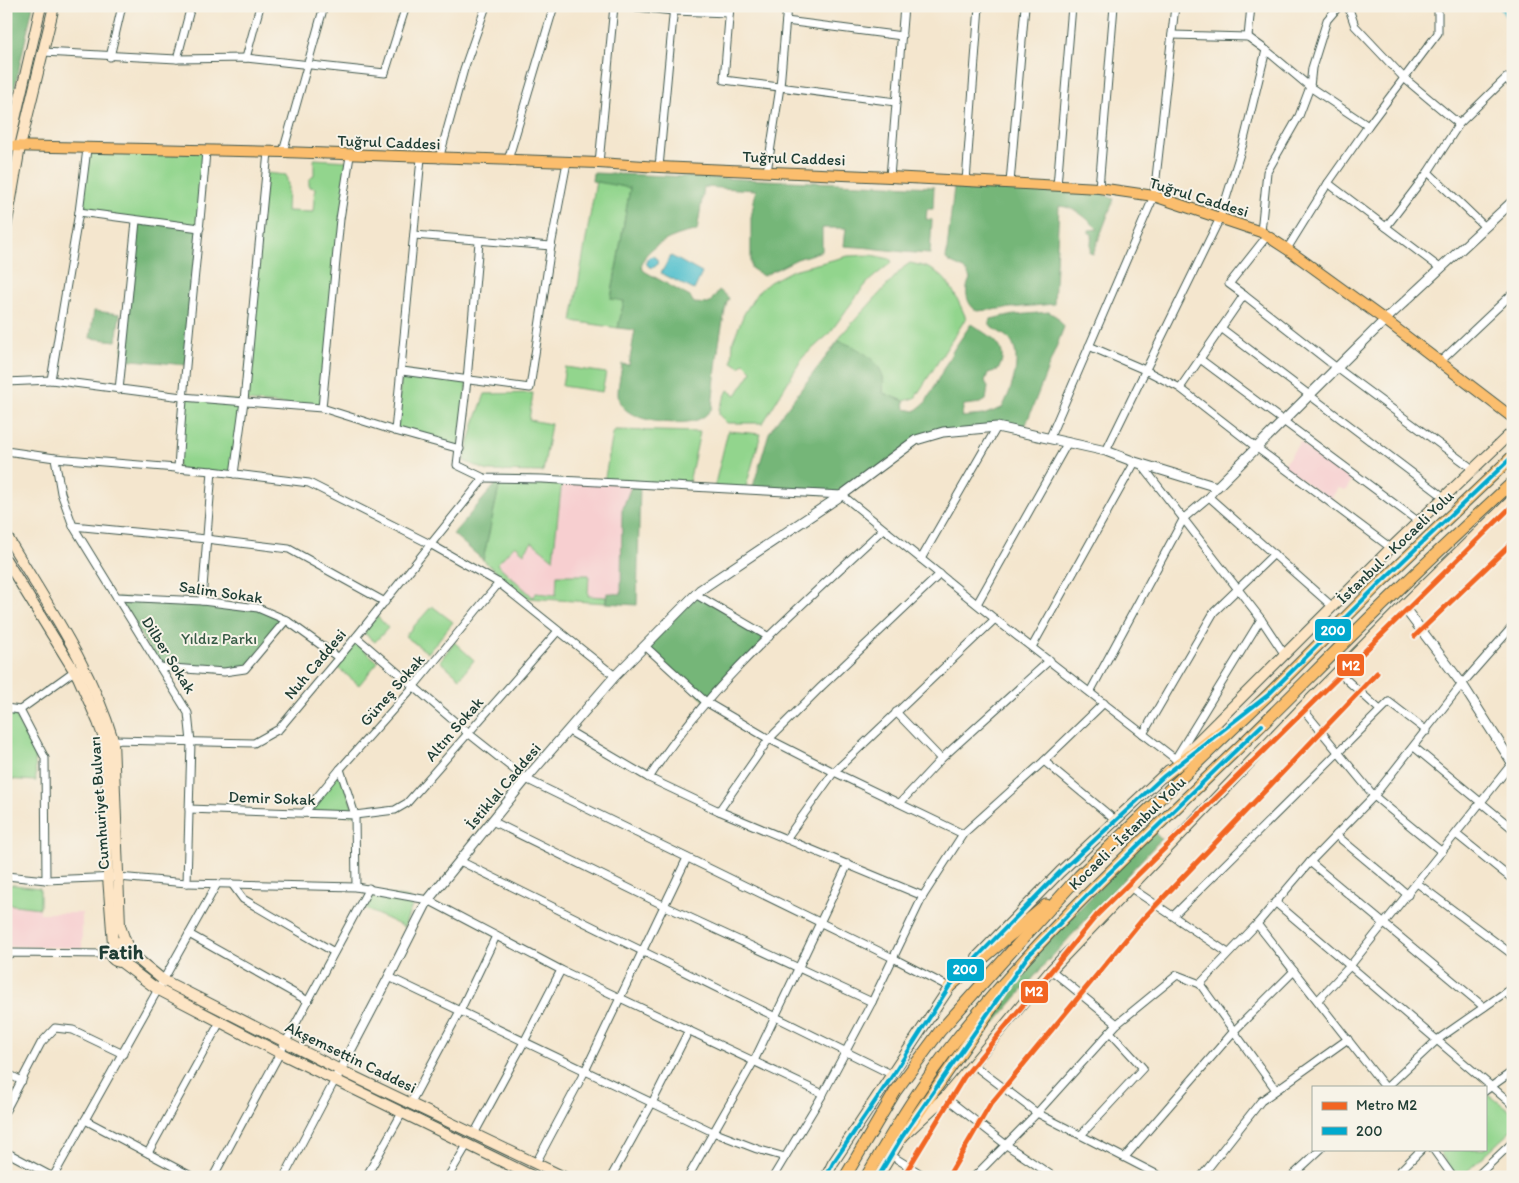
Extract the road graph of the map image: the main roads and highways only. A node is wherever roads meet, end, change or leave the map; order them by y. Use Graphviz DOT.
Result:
graph roads {
  1 [pos="41,6"];
  2 [pos="54,6"];
  3 [pos="7,146"];
  4 [pos="20,147"];
  5 [pos="6,159"];
  6 [pos="6,228"];
  7 [pos="1513,418"];
  8 [pos="1512,432"];
  9 [pos="1513,456"];
  10 [pos="1513,482"];
  11 [pos="1513,498"];
  12 [pos="6,535"];
  13 [pos="6,560"];
  14 [pos="78,668"];
  15 [pos="1268,695"];
  16 [pos="1164,776"];
  17 [pos="1080,876"];
  18 [pos="113,877"];
  19 [pos="128,948"];
  20 [pos="111,949"];
  21 [pos="1027,958"];
  22 [pos="122,963"];
  23 [pos="949,987"];
  24 [pos="338,1075"];
  25 [pos="902,1137"];
  26 [pos="532,1176"];
  27 [pos="564,1177"];
  28 [pos="826,1177"];
  29 [pos="845,1177"];
  30 [pos="866,1177"];
  31 [pos="878,1177"];
  1 -- 3 [label="main road"];
  2 -- 4 [label="main road"];
  3 -- 4 [label="main road, Tuğrul Caddesi"];
  3 -- 5 [label="main road"];
  4 -- 6 [label="main road"];
  4 -- 7 [label="main road, Tuğrul Caddesi"];
  8 -- 16 [label="main road"];
  9 -- 15 [label="highway, İstanbul - Kocaeli Yolu"];
  10 -- 21 [label="highway, Kocaeli - İstanbul Yolu"];
  11 -- 25 [label="main road"];
  12 -- 14 [label="main road, Cumhuriyet Bulvarı"];
  13 -- 14 [label="main road, Cumhuriyet Bulvarı"];
  14 -- 18 [label="main road, Cumhuriyet Bulvarı"];
  15 -- 16 [label="highway"];
  15 -- 17 [label="highway, İstanbul - Kocaeli Yolu"];
  16 -- 23 [label="main road"];
  17 -- 23 [label="highway"];
  17 -- 29 [label="highway, İstanbul - Kocaeli Yolu"];
  18 -- 19 [label="main road, Cumhuriyet Bulvarı"];
  18 -- 20 [label="main road, Cumhuriyet Bulvarı"];
  19 -- 20 [label="main road"];
  19 -- 22 [label="main road"];
  19 -- 24 [label="main road, Akşemsettin Caddesi"];
  20 -- 22 [label="main road"];
  21 -- 25 [label="highway"];
  21 -- 30 [label="highway, Kocaeli - İstanbul Yolu"];
  22 -- 24 [label="main road, Akşemsettin Caddesi"];
  23 -- 28 [label="main road"];
  24 -- 26 [label="main road, Akşemsettin Caddesi"];
  24 -- 27 [label="main road, Akşemsettin Caddesi"];
  25 -- 31 [label="main road"];
}
